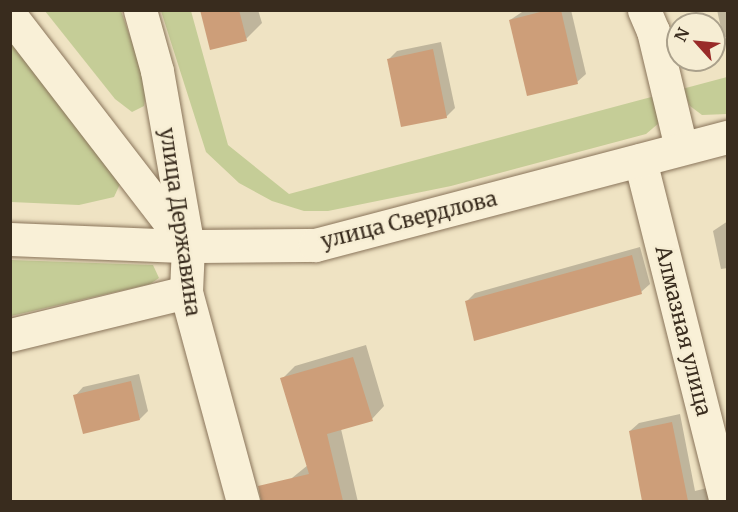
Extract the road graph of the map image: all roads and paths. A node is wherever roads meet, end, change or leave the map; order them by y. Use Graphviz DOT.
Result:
graph roads {
  1 [pos="140,10"];
  2 [pos="644,10"];
  3 [pos="10,15"];
  4 [pos="728,136"];
  5 [pos="681,148"];
  6 [pos="640,160"];
  7 [pos="10,239"];
  8 [pos="188,246"];
  9 [pos="186,292"];
  10 [pos="10,335"];
  11 [pos="243,501"];
  12 [pos="726,501"];
  1 -- 8 [label="street, улица Державина"];
  2 -- 5 [label="street"];
  3 -- 8 [label="street"];
  4 -- 5 [label="street, улица Свердлова"];
  5 -- 6 [label="street, улица Свердлова"];
  6 -- 8 [label="street, улица Свердлова"];
  6 -- 12 [label="street, Алмазная улица"];
  7 -- 8 [label="street, улица Свердлова"];
  8 -- 9 [label="street, улица Державина"];
  9 -- 10 [label="street"];
  9 -- 11 [label="street, улица Державина"];
}
